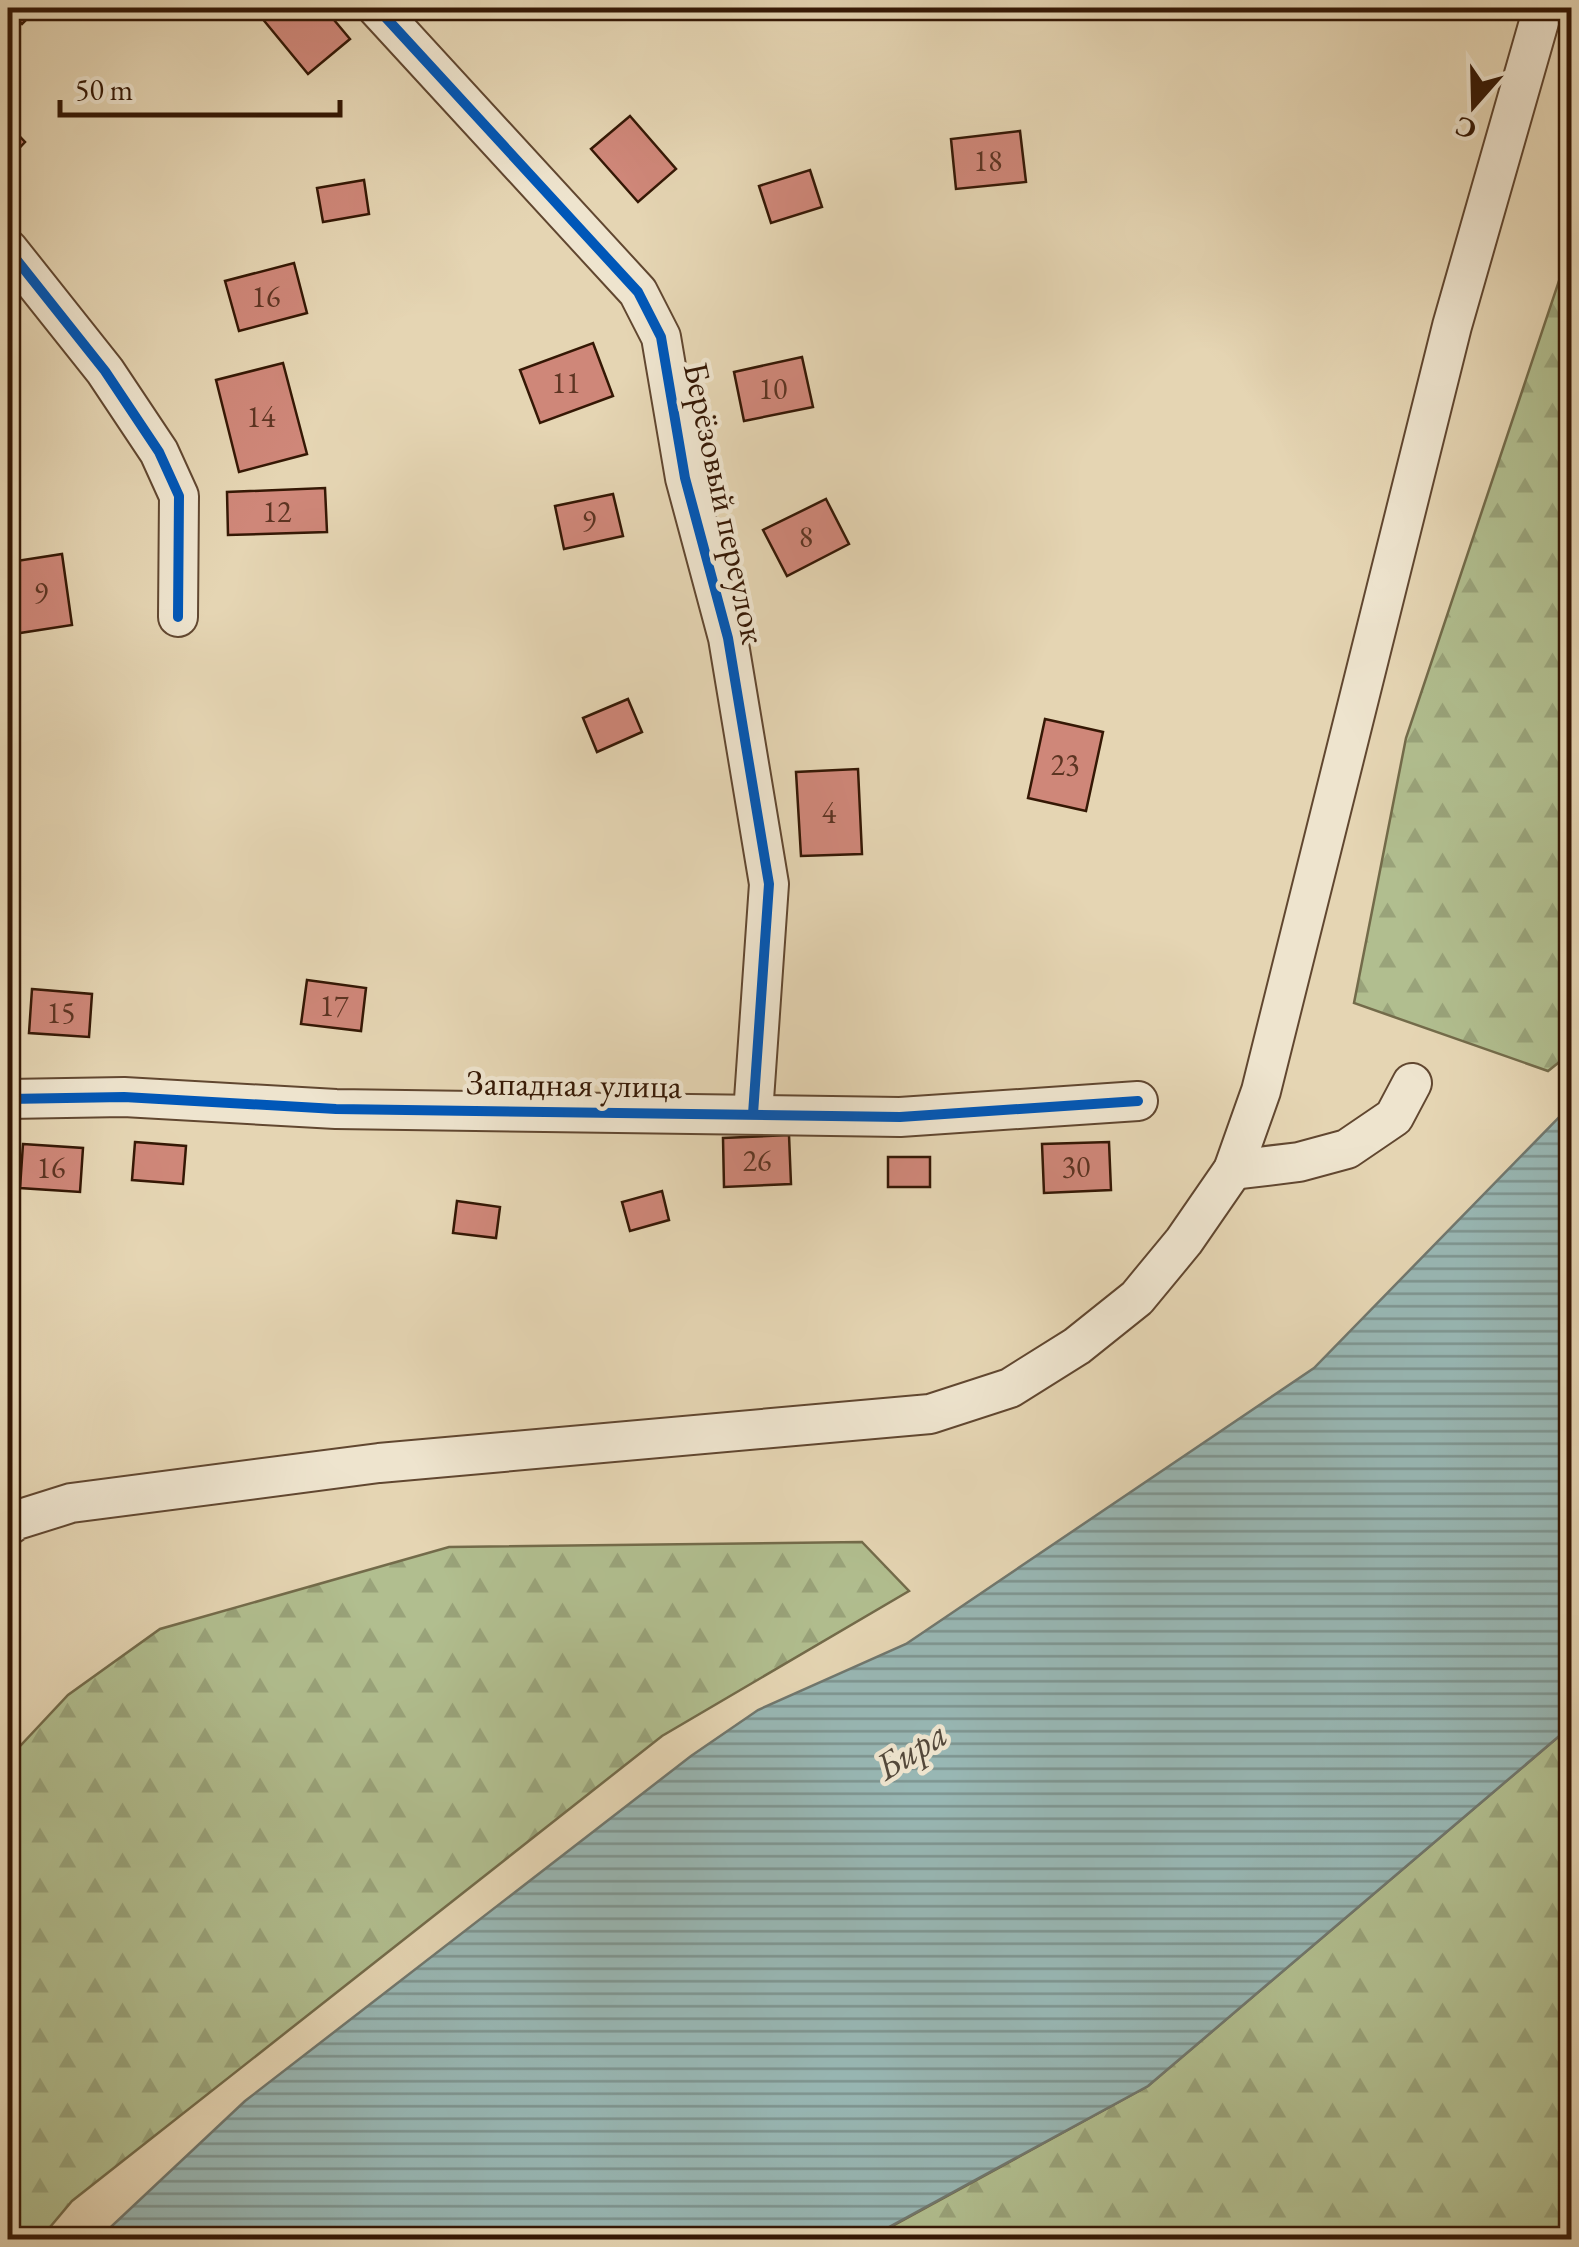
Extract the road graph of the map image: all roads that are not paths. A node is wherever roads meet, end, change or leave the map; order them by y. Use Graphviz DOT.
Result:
graph roads {
  1 [pos="376,8"];
  2 [pos="1543,8"];
  3 [pos="8,249"];
  4 [pos="178,616"];
  5 [pos="1412,1084"];
  6 [pos="8,1100"];
  7 [pos="1138,1101"];
  8 [pos="753,1114"];
  9 [pos="1233,1170"];
  10 [pos="8,1526"];
  1 -- 8 [label="street, Берёзовый переулок"];
  2 -- 9 [label="street"];
  3 -- 4 [label="street"];
  5 -- 9 [label="street"];
  6 -- 8 [label="street, Западная улица"];
  7 -- 8 [label="street, Западная улица"];
  9 -- 10 [label="street"];
}
